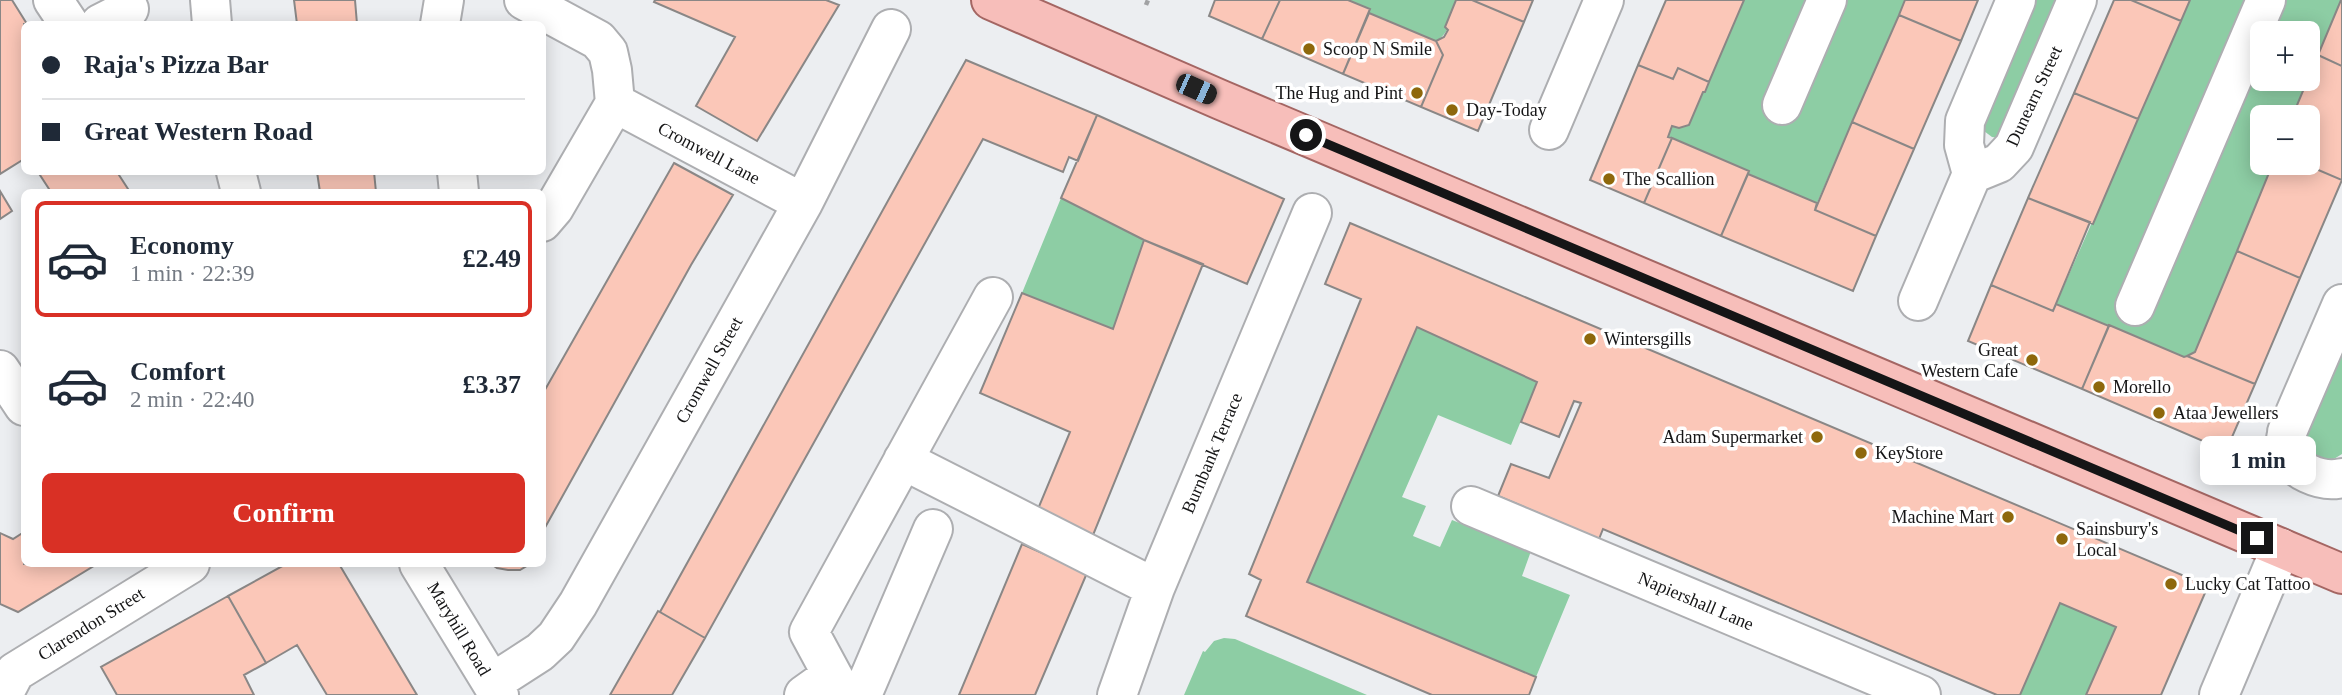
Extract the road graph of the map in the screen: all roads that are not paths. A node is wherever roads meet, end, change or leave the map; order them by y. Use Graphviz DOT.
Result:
graph roads {
  1 [pos="53,0"];
  2 [pos="210,0"];
  3 [pos="444,0"];
  4 [pos="524,0"];
  5 [pos="991,0"];
  6 [pos="1604,0"];
  7 [pos="1827,0"];
  8 [pos="2016,0"];
  9 [pos="2077,0"];
  10 [pos="2266,0"];
  11 [pos="67,21"];
  12 [pos="212,21"];
  13 [pos="440,21"];
  14 [pos="891,29"];
  15 [pos="615,103"];
  16 [pos="1782,105"];
  17 [pos="1549,131"];
  18 [pos="1972,174"];
  19 [pos="803,202"];
  20 [pos="1312,213"];
  21 [pos="546,217"];
  22 [pos="993,297"];
  23 [pos="1918,301"];
  24 [pos="2342,304"];
  25 [pos="2135,306"];
  26 [pos="0,370"];
  27 [pos="21,402"];
  28 [pos="904,460"];
  29 [pos="2342,478"];
  30 [pos="1471,506"];
  31 [pos="933,529"];
  32 [pos="2281,548"];
  33 [pos="185,567"];
  34 [pos="421,567"];
  35 [pos="2342,574"];
  36 [pos="1155,588"];
  37 [pos="6,677"];
  38 [pos="495,689"];
  39 [pos="835,690"];
  40 [pos="1117,695"];
  41 [pos="1921,695"];
  42 [pos="2219,695"];
  1 -- 11 [label="street"];
  2 -- 12 [label="street"];
  3 -- 13 [label="street"];
  4 -- 15 [label="street"];
  5 -- 32 [label="main road"];
  6 -- 17 [label="street"];
  7 -- 16 [label="street"];
  8 -- 18 [label="street"];
  9 -- 18 [label="street, Dunearn Street"];
  10 -- 25 [label="street"];
  14 -- 19 [label="street, Cromwell Street"];
  15 -- 19 [label="street, Cromwell Lane"];
  15 -- 21 [label="street"];
  18 -- 23 [label="street"];
  19 -- 38 [label="street, Cromwell Street"];
  20 -- 36 [label="street, Burnbank Terrace"];
  22 -- 28 [label="street"];
  24 -- 29 [label="street"];
  26 -- 27 [label="street"];
  28 -- 36 [label="street"];
  28 -- 39 [label="street"];
  30 -- 41 [label="street, Napiershall Lane"];
  31 -- 39 [label="street"];
  32 -- 35 [label="main road"];
  32 -- 42 [label="street"];
  33 -- 37 [label="street, Clarendon Street"];
  34 -- 38 [label="street, Maryhill Road"];
  36 -- 40 [label="street, Burnbank Terrace"];
}
